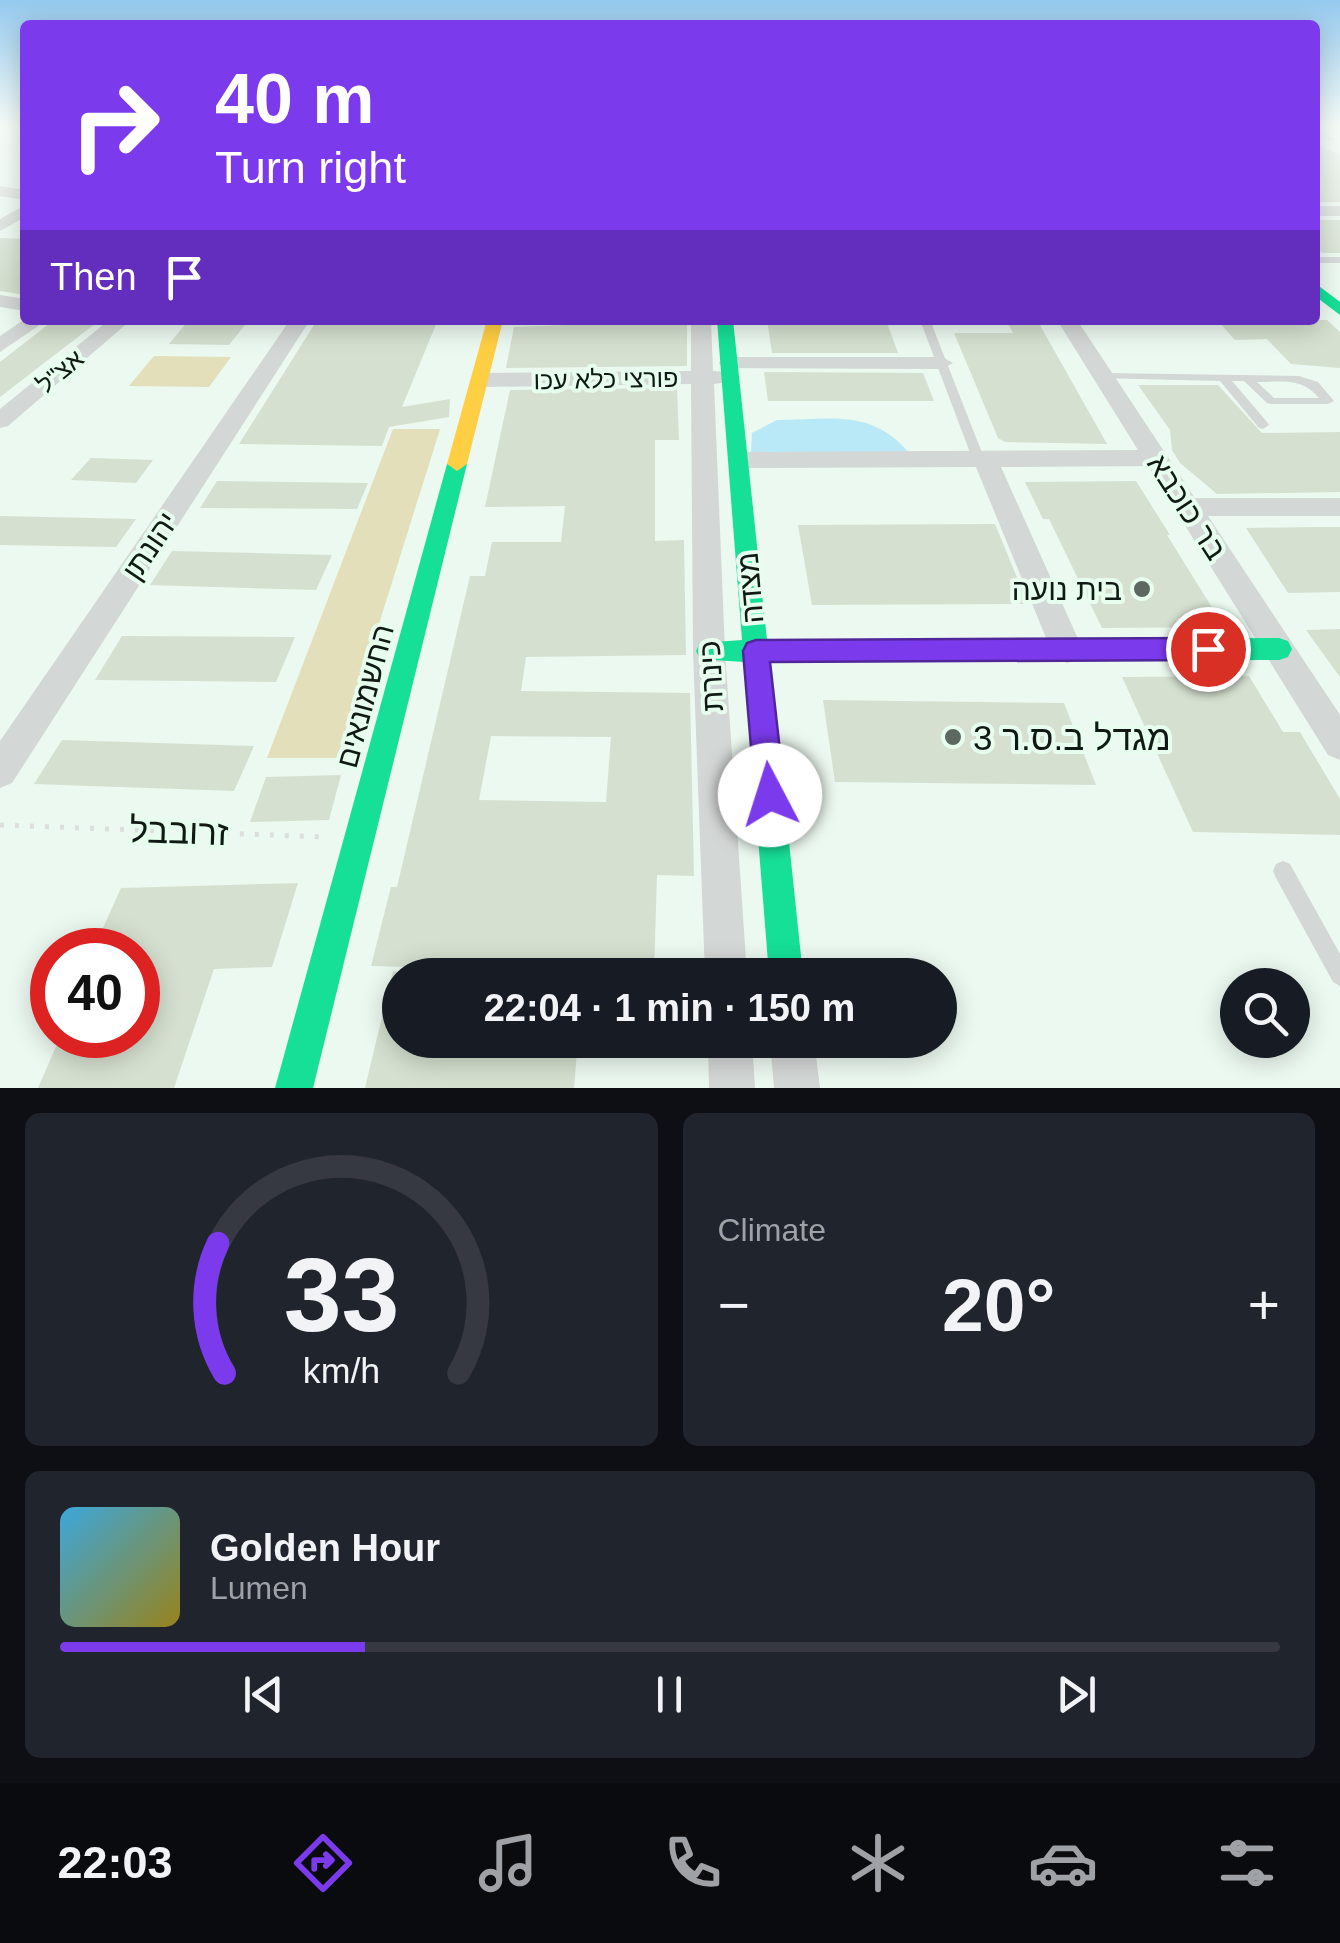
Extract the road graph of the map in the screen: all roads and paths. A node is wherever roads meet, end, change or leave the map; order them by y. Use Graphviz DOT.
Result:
graph roads {
  1 [pos="31,325"];
  2 [pos="114,325"];
  3 [pos="297,325"];
  4 [pos="494,325"];
  5 [pos="703,325"];
  6 [pos="725,325"];
  7 [pos="927,325"];
  8 [pos="1069,325"];
  9 [pos="0,346"];
  10 [pos="942,363"];
  11 [pos="721,372"];
  12 [pos="1103,376"];
  13 [pos="1223,378"];
  14 [pos="1247,378"];
  15 [pos="482,380"];
  16 [pos="0,421"];
  17 [pos="1264,425"];
  18 [pos="982,458"];
  19 [pos="1155,458"];
  20 [pos="739,460"];
  21 [pos="1187,507"];
  22 [pos="1340,507"];
  23 [pos="1279,649"];
  24 [pos="1067,650"];
  25 [pos="709,651"];
  26 [pos="756,651"];
  27 [pos="1340,744"];
  28 [pos="0,772"];
  29 [pos="0,825"];
  30 [pos="358,838"];
  31 [pos="1283,870"];
  32 [pos="725,958"];
  33 [pos="784,958"];
  34 [pos="1340,975"];
  35 [pos="731,1058"];
  36 [pos="794,1058"];
  37 [pos="294,1088"];
  38 [pos="732,1088"];
  39 [pos="797,1088"];
  1 -- 9 [label="street"];
  2 -- 16 [label="street, אצ\"ל"];
  3 -- 28 [label="street, יהונתן"];
  4 -- 15 [label="street, החשמונאים"];
  5 -- 11 [label="street, כינרת"];
  6 -- 11 [label="street, מצדה"];
  7 -- 10 [label="lane"];
  8 -- 12 [label="street, בר כוכבא"];
  10 -- 11 [label="street, פורצי כלא עכו"];
  10 -- 18 [label="lane"];
  11 -- 15 [label="street, פורצי כלא עכו"];
  11 -- 20 [label="street, מצדה"];
  11 -- 25 [label="street, כינרת"];
  12 -- 13 [label="lane"];
  12 -- 19 [label="street, בר כוכבא"];
  13 -- 14 [label="lane"];
  13 -- 17 [label="lane"];
  14 -- 14 [label="lane"];
  15 -- 30 [label="street, החשמונאים"];
  18 -- 19 [label="street"];
  18 -- 20 [label="street"];
  18 -- 24 [label="street"];
  19 -- 21 [label="street, בר כוכבא"];
  20 -- 26 [label="street, מצדה"];
  21 -- 22 [label="street"];
  21 -- 23 [label="street, בר כוכבא"];
  23 -- 24 [label="street"];
  23 -- 27 [label="street, בר כוכבא"];
  24 -- 26 [label="street"];
  25 -- 26 [label="street"];
  25 -- 32 [label="street, כינרת"];
  26 -- 33 [label="street, מצדה"];
  29 -- 30 [label="path, זרובבל"];
  30 -- 37 [label="street, החשמונאים"];
  31 -- 34 [label="lane"];
  35 -- 38 [label="street"];
  36 -- 39 [label="street"];
}
